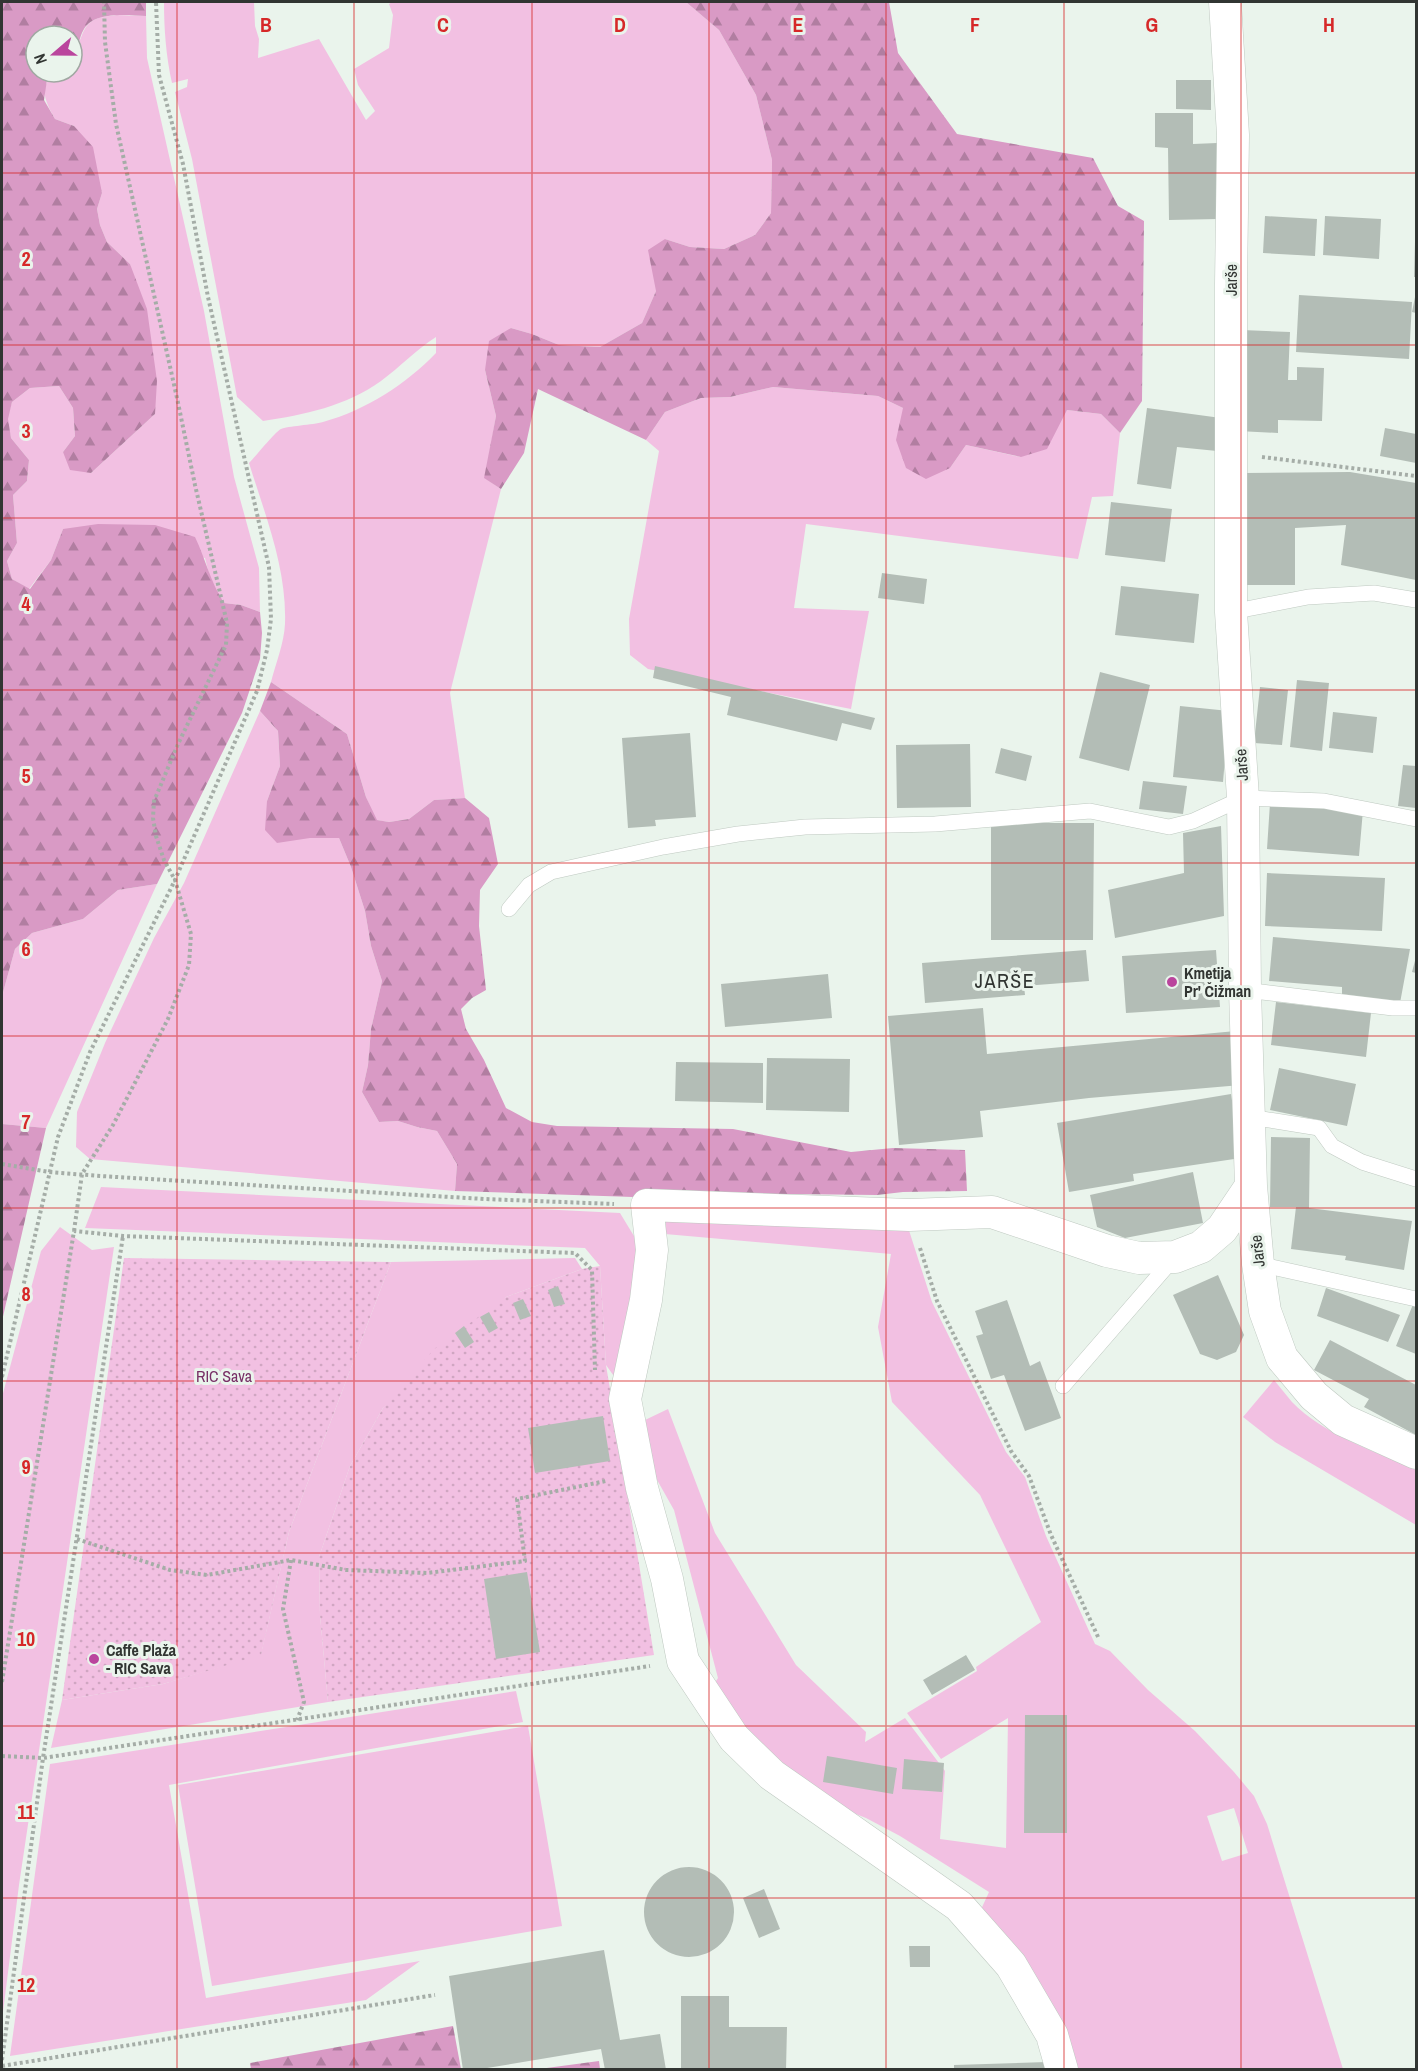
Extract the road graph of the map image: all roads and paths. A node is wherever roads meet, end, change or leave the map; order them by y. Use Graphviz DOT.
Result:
graph roads {
  1 [pos="105,2"];
  2 [pos="156,2"];
  3 [pos="1225,2"];
  4 [pos="1232,454"];
  5 [pos="1416,476"];
  6 [pos="1416,600"];
  7 [pos="1231,612"];
  8 [pos="1243,798"];
  9 [pos="1416,819"];
  10 [pos="175,880"];
  11 [pos="509,909"];
  12 [pos="1245,990"];
  13 [pos="1416,1008"];
  14 [pos="1250,1117"];
  15 [pos="2,1164"];
  16 [pos="49,1172"];
  17 [pos="82,1174"];
  18 [pos="1416,1179"];
  19 [pos="1251,1186"];
  20 [pos="647,1205"];
  21 [pos="909,1215"];
  22 [pos="74,1231"];
  23 [pos="123,1236"];
  24 [pos="1175,1257"];
  25 [pos="1258,1264"];
  26 [pos="1416,1299"];
  27 [pos="2,1377"];
  28 [pos="1063,1386"];
  29 [pos="625,1399"];
  30 [pos="1416,1454"];
  31 [pos="639,1474"];
  32 [pos="76,1539"];
  33 [pos="291,1560"];
  34 [pos="1099,1639"];
  35 [pos="683,1661"];
  36 [pos="2,1682"];
  37 [pos="297,1720"];
  38 [pos="2,1756"];
  39 [pos="44,1758"];
  40 [pos="435,1995"];
  41 [pos="2,2060"];
  42 [pos="2,2066"];
  43 [pos="1062,2070"];
  1 -- 10 [label="path"];
  2 -- 10 [label="path"];
  3 -- 4 [label="street, Jarše"];
  4 -- 5 [label="path"];
  4 -- 7 [label="street, Jarše"];
  6 -- 7 [label="lane"];
  7 -- 8 [label="street, Jarše"];
  8 -- 9 [label="lane"];
  8 -- 11 [label="lane"];
  8 -- 12 [label="street, Jarše"];
  10 -- 16 [label="path"];
  10 -- 17 [label="path"];
  12 -- 13 [label="lane"];
  12 -- 14 [label="street, Jarše"];
  14 -- 18 [label="lane"];
  14 -- 19 [label="street, Jarše"];
  15 -- 16 [label="path"];
  16 -- 17 [label="path"];
  16 -- 27 [label="path"];
  17 -- 20 [label="path"];
  17 -- 22 [label="path"];
  19 -- 24 [label="street"];
  19 -- 25 [label="street, Jarše"];
  20 -- 21 [label="street"];
  20 -- 29 [label="street"];
  21 -- 24 [label="street"];
  21 -- 34 [label="path"];
  22 -- 23 [label="path"];
  22 -- 36 [label="path"];
  23 -- 29 [label="path"];
  23 -- 32 [label="path"];
  24 -- 28 [label="lane"];
  25 -- 26 [label="lane"];
  25 -- 30 [label="street, Jarše"];
  29 -- 31 [label="street"];
  31 -- 33 [label="path"];
  31 -- 35 [label="street"];
  32 -- 33 [label="path"];
  32 -- 39 [label="path"];
  33 -- 37 [label="path"];
  35 -- 37 [label="path"];
  35 -- 43 [label="street"];
  37 -- 39 [label="path"];
  38 -- 39 [label="path"];
  39 -- 41 [label="path"];
  40 -- 42 [label="path"];
}
